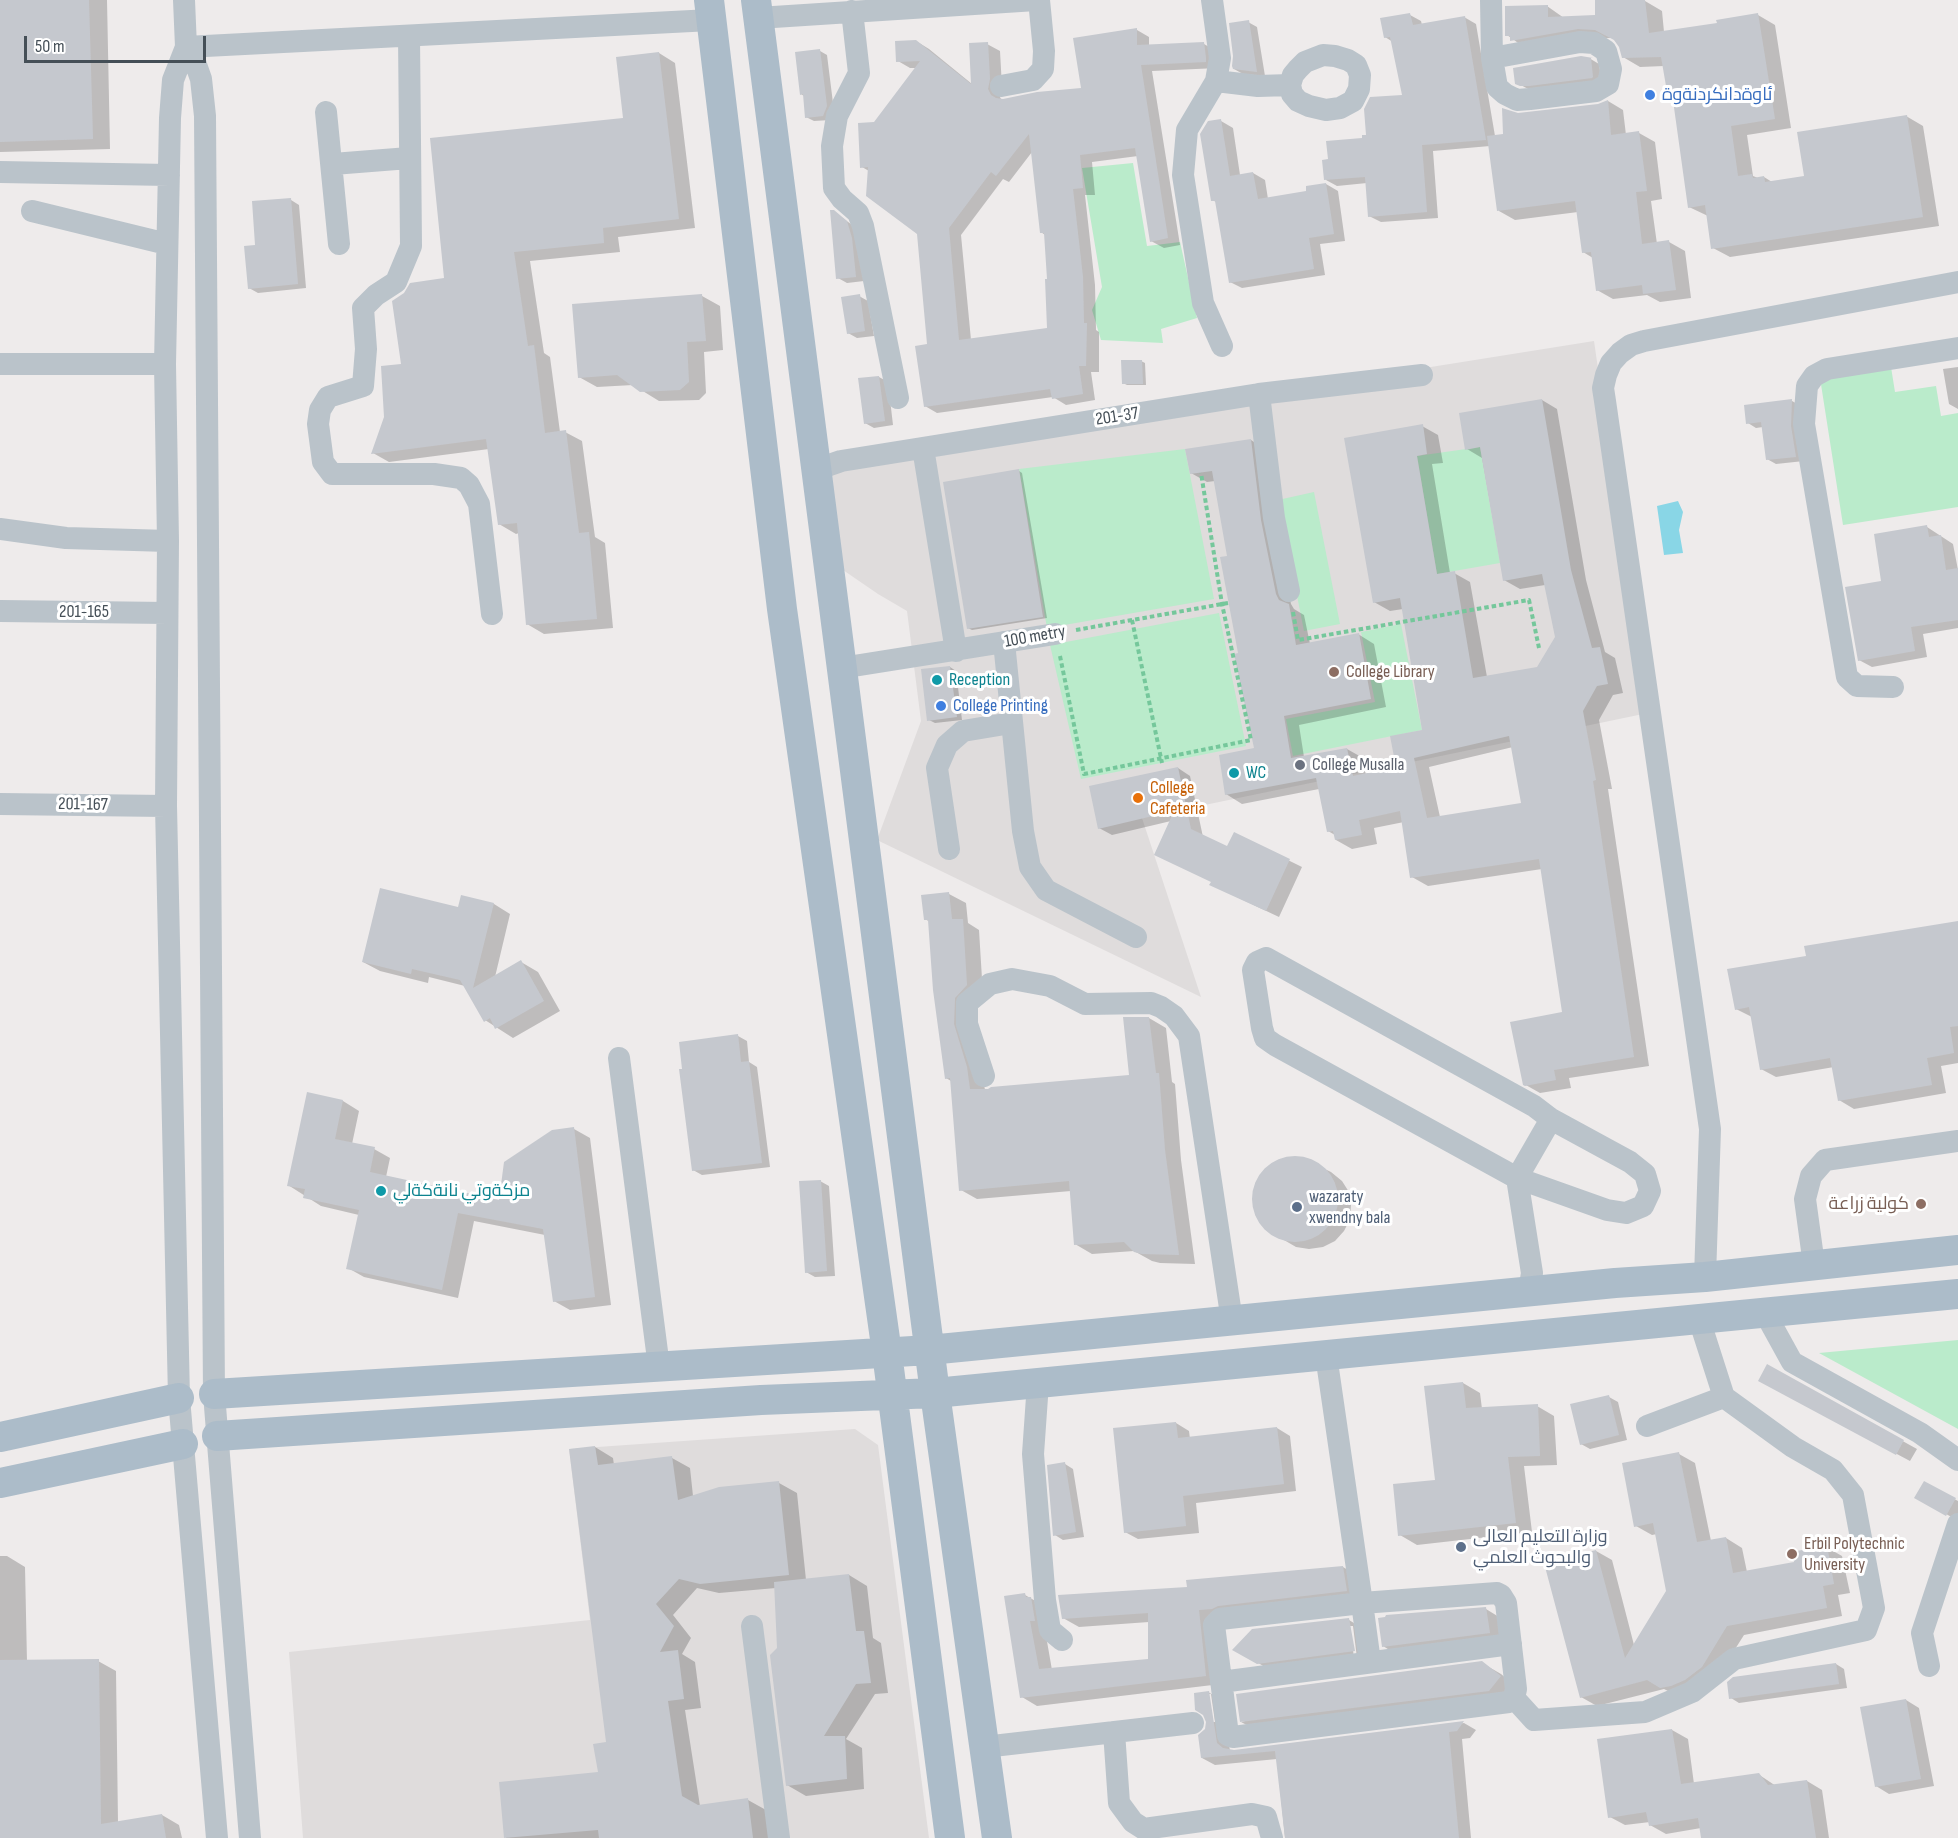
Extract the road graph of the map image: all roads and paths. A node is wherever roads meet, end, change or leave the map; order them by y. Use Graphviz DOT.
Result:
graph roads {
  1 [pos="184,0"];
  2 [pos="1037,0"];
  3 [pos="1212,0"];
  4 [pos="1491,0"];
  5 [pos="960,2"];
  6 [pos="757,9"];
  7 [pos="710,10"];
  8 [pos="852,11"];
  9 [pos="409,36"];
  10 [pos="186,47"];
  11 [pos="1492,58"];
  12 [pos="1216,81"];
  13 [pos="1290,85"];
  14 [pos="1001,86"];
  15 [pos="326,112"];
  16 [pos="409,158"];
  17 [pos="333,164"];
  18 [pos="0,172"];
  19 [pos="169,175"];
  20 [pos="32,212"];
  21 [pos="167,244"];
  22 [pos="339,244"];
  23 [pos="1958,282"];
  24 [pos="1222,346"];
  25 [pos="1958,348"];
  26 [pos="0,364"];
  27 [pos="165,364"];
  28 [pos="1422,375"];
  29 [pos="1259,394"];
  30 [pos="898,398"];
  31 [pos="923,448"];
  32 [pos="815,470"];
  33 [pos="1201,473"];
  34 [pos="0,528"];
  35 [pos="168,542"];
  36 [pos="1289,591"];
  37 [pos="1228,603"];
  38 [pos="1222,604"];
  39 [pos="0,611"];
  40 [pos="167,613"];
  41 [pos="492,614"];
  42 [pos="1132,620"];
  43 [pos="1055,634"];
  44 [pos="1004,642"];
  45 [pos="1539,648"];
  46 [pos="956,651"];
  47 [pos="841,668"];
  48 [pos="1893,687"];
  49 [pos="1011,723"];
  50 [pos="1161,761"];
  51 [pos="0,804"];
  52 [pos="166,806"];
  53 [pos="949,849"];
  54 [pos="1136,937"];
  55 [pos="619,1058"];
  56 [pos="984,1076"];
  57 [pos="1551,1119"];
  58 [pos="1958,1141"];
  59 [pos="1518,1178"];
  60 [pos="1958,1250"];
  61 [pos="1814,1265"];
  62 [pos="1705,1277"];
  63 [pos="1615,1283"];
  64 [pos="1542,1290"];
  65 [pos="1958,1294"];
  66 [pos="1765,1312"];
  67 [pos="1699,1318"];
  68 [pos="1232,1321"];
  69 [pos="1625,1326"];
  70 [pos="1563,1333"];
  71 [pos="929,1350"];
  72 [pos="887,1353"];
  73 [pos="1326,1355"];
  74 [pos="659,1367"];
  75 [pos="1038,1383"];
  76 [pos="248,1391"];
  77 [pos="935,1393"];
  78 [pos="214,1394"];
  79 [pos="891,1397"];
  80 [pos="1724,1397"];
  81 [pos="179,1398"];
  82 [pos="139,1407"];
  83 [pos="1647,1426"];
  84 [pos="254,1433"];
  85 [pos="217,1436"];
  86 [pos="0,1437"];
  87 [pos="183,1444"];
  88 [pos="151,1450"];
  89 [pos="1958,1460"];
  90 [pos="0,1483"];
  91 [pos="1958,1524"];
  92 [pos="1362,1604"];
  93 [pos="752,1626"];
  94 [pos="1062,1640"];
  95 [pos="1511,1644"];
  96 [pos="1370,1662"];
  97 [pos="1929,1666"];
  98 [pos="1221,1682"];
  99 [pos="1514,1698"];
  100 [pos="1193,1723"];
  101 [pos="1114,1732"];
  102 [pos="984,1747"];
  103 [pos="1138,1834"];
  104 [pos="217,1838"];
  105 [pos="250,1838"];
  106 [pos="779,1838"];
  107 [pos="950,1838"];
  108 [pos="997,1838"];
  109 [pos="1272,1838"];
  1 -- 10 [label="street"];
  2 -- 5 [label="street"];
  2 -- 14 [label="street"];
  3 -- 12 [label="street"];
  4 -- 11 [label="street"];
  5 -- 8 [label="street"];
  6 -- 8 [label="street"];
  6 -- 32 [label="main road"];
  7 -- 9 [label="street"];
  7 -- 72 [label="main road"];
  8 -- 30 [label="street"];
  9 -- 10 [label="street"];
  9 -- 16 [label="street"];
  10 -- 19 [label="street"];
  10 -- 78 [label="street"];
  11 -- 11 [label="street"];
  12 -- 13 [label="street"];
  12 -- 24 [label="street"];
  15 -- 17 [label="street"];
  16 -- 17 [label="street"];
  16 -- 41 [label="street"];
  17 -- 22 [label="street"];
  18 -- 19 [label="street"];
  19 -- 21 [label="street"];
  20 -- 21 [label="street"];
  21 -- 27 [label="street"];
  23 -- 62 [label="street"];
  25 -- 48 [label="street"];
  26 -- 27 [label="street"];
  27 -- 35 [label="street"];
  28 -- 29 [label="street, 201-37"];
  29 -- 31 [label="street, 201-37"];
  29 -- 36 [label="street"];
  31 -- 32 [label="street, 201-37"];
  31 -- 46 [label="street"];
  32 -- 47 [label="main road"];
  33 -- 38 [label="path"];
  34 -- 35 [label="street"];
  35 -- 40 [label="street"];
  36 -- 45 [label="path"];
  37 -- 38 [label="path, 100 metry"];
  38 -- 42 [label="path, 100 metry"];
  38 -- 50 [label="path"];
  39 -- 40 [label="street, 201-165"];
  40 -- 52 [label="street"];
  42 -- 43 [label="path, 100 metry"];
  42 -- 50 [label="path"];
  43 -- 44 [label="street, 100 metry"];
  43 -- 50 [label="path"];
  44 -- 46 [label="street, 100 metry"];
  44 -- 49 [label="street"];
  46 -- 47 [label="street, 100 metry"];
  47 -- 71 [label="main road"];
  49 -- 53 [label="street"];
  49 -- 54 [label="street"];
  51 -- 52 [label="street, 201-167"];
  52 -- 81 [label="street"];
  55 -- 74 [label="street"];
  56 -- 68 [label="street"];
  57 -- 59 [label="street"];
  57 -- 59 [label="street"];
  57 -- 59 [label="street"];
  58 -- 61 [label="street"];
  59 -- 64 [label="street"];
  60 -- 61 [label="main road"];
  61 -- 62 [label="main road"];
  62 -- 63 [label="main road"];
  63 -- 64 [label="main road"];
  63 -- 69 [label="main road"];
  64 -- 68 [label="main road"];
  64 -- 70 [label="main road"];
  65 -- 66 [label="main road"];
  66 -- 67 [label="main road"];
  66 -- 89 [label="street"];
  67 -- 69 [label="main road"];
  67 -- 80 [label="street"];
  68 -- 71 [label="main road"];
  69 -- 70 [label="main road"];
  70 -- 73 [label="main road"];
  71 -- 72 [label="main road"];
  71 -- 77 [label="main road"];
  72 -- 74 [label="main road"];
  72 -- 79 [label="main road"];
  73 -- 75 [label="main road"];
  73 -- 92 [label="street"];
  74 -- 76 [label="main road"];
  75 -- 77 [label="main road"];
  75 -- 94 [label="street"];
  76 -- 78 [label="main road"];
  76 -- 84 [label="main road"];
  77 -- 79 [label="main road"];
  77 -- 102 [label="main road"];
  78 -- 85 [label="street"];
  79 -- 84 [label="main road"];
  79 -- 107 [label="main road"];
  80 -- 83 [label="street"];
  80 -- 99 [label="street"];
  81 -- 82 [label="main road"];
  81 -- 87 [label="street"];
  82 -- 86 [label="main road"];
  82 -- 88 [label="main road"];
  84 -- 85 [label="main road"];
  85 -- 105 [label="street"];
  87 -- 88 [label="main road"];
  87 -- 104 [label="street"];
  88 -- 90 [label="main road"];
  91 -- 97 [label="street"];
  92 -- 95 [label="street"];
  92 -- 96 [label="street"];
  92 -- 98 [label="street"];
  93 -- 106 [label="street"];
  95 -- 96 [label="street"];
  95 -- 99 [label="street"];
  96 -- 98 [label="street"];
  98 -- 99 [label="street"];
  100 -- 101 [label="street"];
  101 -- 102 [label="street"];
  101 -- 103 [label="street"];
  102 -- 108 [label="main road"];
  103 -- 109 [label="street"];
}
